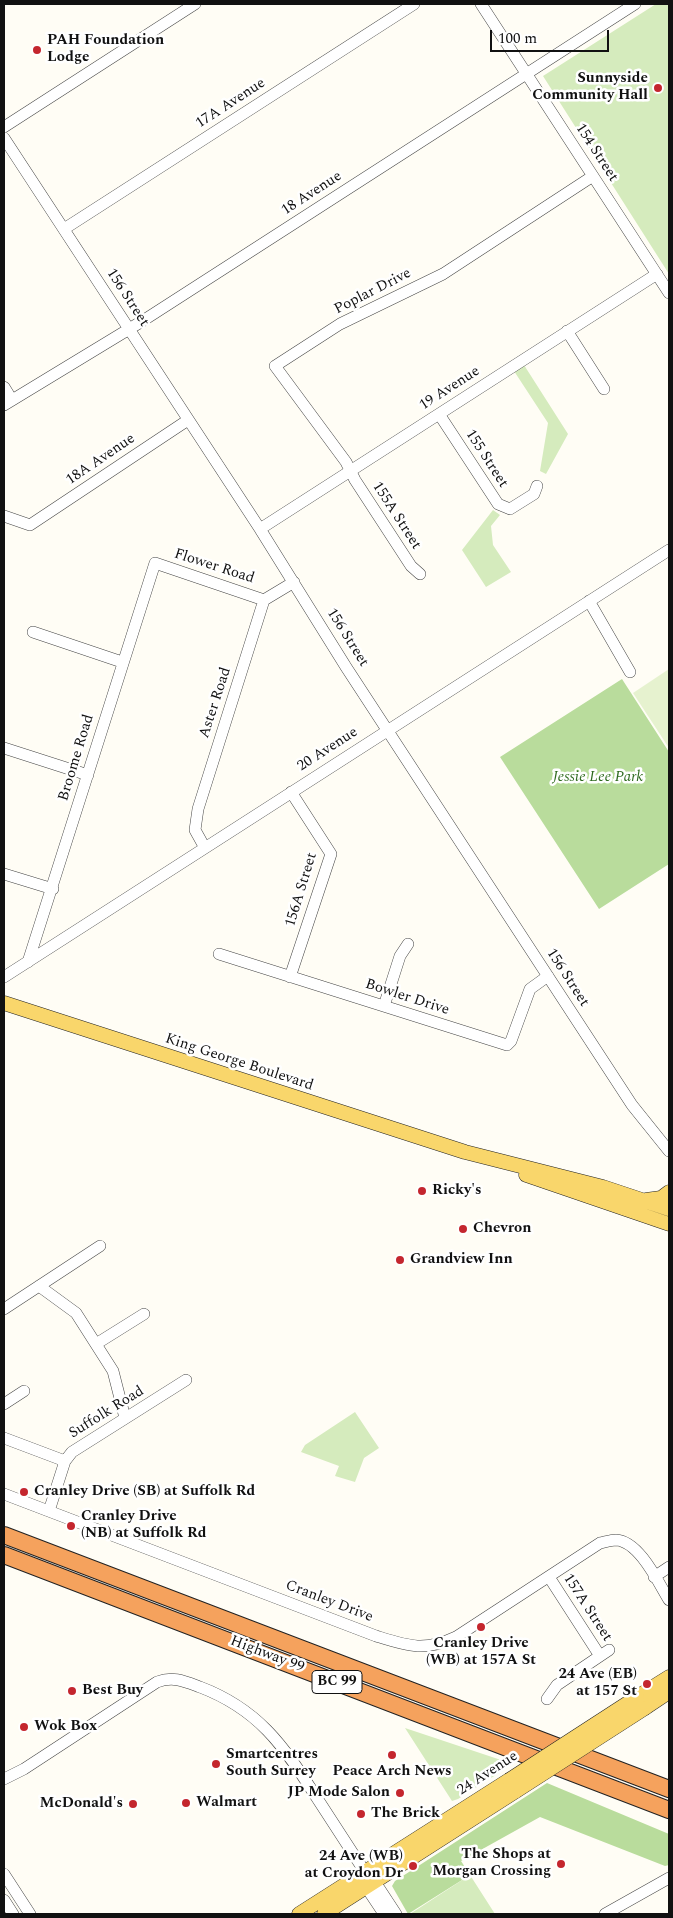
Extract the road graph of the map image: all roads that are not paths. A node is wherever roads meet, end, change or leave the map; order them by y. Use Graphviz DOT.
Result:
graph roads {
  1 [pos="195,4"];
  2 [pos="414,4"];
  3 [pos="481,4"];
  4 [pos="635,4"];
  5 [pos="527,74"];
  6 [pos="4,127"];
  7 [pos="4,138"];
  8 [pos="593,176"];
  9 [pos="64,229"];
  10 [pos="657,274"];
  11 [pos="669,293"];
  12 [pos="129,329"];
  13 [pos="566,331"];
  14 [pos="4,387"];
  15 [pos="604,389"];
  16 [pos="8,403"];
  17 [pos="439,414"];
  18 [pos="188,420"];
  19 [pos="350,471"];
  20 [pos="536,486"];
  21 [pos="4,516"];
  22 [pos="260,529"];
  23 [pos="669,550"];
  24 [pos="155,563"];
  25 [pos="420,574"];
  26 [pos="294,582"];
  27 [pos="264,600"];
  28 [pos="589,601"];
  29 [pos="33,632"];
  30 [pos="122,662"];
  31 [pos="630,672"];
  32 [pos="388,730"];
  33 [pos="4,748"];
  34 [pos="88,775"];
  35 [pos="291,792"];
  36 [pos="204,848"];
  37 [pos="4,874"];
  38 [pos="53,889"];
  39 [pos="408,944"];
  40 [pos="219,954"];
  41 [pos="28,962"];
  42 [pos="548,976"];
  43 [pos="4,977"];
  44 [pos="290,977"];
  45 [pos="4,1004"];
  46 [pos="384,1006"];
  47 [pos="669,1151"];
  48 [pos="465,1152"];
  49 [pos="669,1192"];
  50 [pos="646,1200"];
  51 [pos="669,1209"];
  52 [pos="669,1224"];
  53 [pos="100,1246"];
  54 [pos="39,1286"];
  55 [pos="4,1309"];
  56 [pos="144,1314"];
  57 [pos="96,1344"];
  58 [pos="186,1380"];
  59 [pos="24,1391"];
  60 [pos="4,1404"];
  61 [pos="125,1418"];
  62 [pos="4,1438"];
  63 [pos="65,1461"];
  64 [pos="4,1494"];
  65 [pos="49,1511"];
  66 [pos="4,1535"];
  67 [pos="4,1555"];
  68 [pos="669,1568"];
  69 [pos="549,1577"];
  70 [pos="654,1577"];
  71 [pos="669,1600"];
  72 [pos="669,1676"];
  73 [pos="669,1692"];
  74 [pos="547,1699"];
  75 [pos="641,1702"];
  76 [pos="4,1779"];
  77 [pos="669,1789"];
  78 [pos="669,1810"];
  79 [pos="4,1874"];
  80 [pos="669,1878"];
  81 [pos="369,1880"];
  82 [pos="4,1900"];
  83 [pos="13,1914"];
  84 [pos="30,1914"];
  85 [pos="299,1914"];
  86 [pos="324,1914"];
  87 [pos="384,1914"];
  88 [pos="396,1914"];
  89 [pos="605,1914"];
  1 -- 6 [label="street"];
  2 -- 9 [label="street, 17A Avenue"];
  3 -- 5 [label="street, 154 Street"];
  4 -- 5 [label="street, 18 Avenue"];
  5 -- 8 [label="street, 154 Street"];
  5 -- 12 [label="street, 18 Avenue"];
  7 -- 9 [label="street, 156 Street"];
  8 -- 10 [label="street, 154 Street"];
  8 -- 19 [label="street, Poplar Drive"];
  9 -- 12 [label="street, 156 Street"];
  10 -- 11 [label="street, 154 Street"];
  10 -- 13 [label="street, 19 Avenue"];
  12 -- 16 [label="street, 18 Avenue"];
  12 -- 18 [label="street, 156 Street"];
  13 -- 15 [label="street"];
  13 -- 17 [label="street, 19 Avenue"];
  14 -- 16 [label="street"];
  17 -- 19 [label="street, 19 Avenue"];
  17 -- 20 [label="street, 155 Street"];
  18 -- 21 [label="street, 18A Avenue"];
  18 -- 22 [label="street, 156 Street"];
  19 -- 22 [label="street, 19 Avenue"];
  19 -- 25 [label="street, 155A Street"];
  22 -- 26 [label="street, 156 Street"];
  23 -- 28 [label="street, 20 Avenue"];
  24 -- 27 [label="street, Flower Road"];
  24 -- 30 [label="street, Broome Road"];
  26 -- 27 [label="street"];
  26 -- 32 [label="street, 156 Street"];
  27 -- 36 [label="street, Aster Road"];
  28 -- 31 [label="street"];
  28 -- 32 [label="street, 20 Avenue"];
  29 -- 30 [label="street"];
  30 -- 34 [label="street, Broome Road"];
  32 -- 35 [label="street, 20 Avenue"];
  32 -- 42 [label="street, 156 Street"];
  33 -- 34 [label="street"];
  34 -- 38 [label="street, Broome Road"];
  35 -- 36 [label="street, 20 Avenue"];
  35 -- 44 [label="street, 156A Street"];
  36 -- 41 [label="street, 20 Avenue"];
  37 -- 38 [label="street"];
  38 -- 41 [label="street, Broome Road"];
  39 -- 46 [label="street"];
  40 -- 44 [label="street, Bowler Drive"];
  41 -- 43 [label="street, 20 Avenue"];
  42 -- 46 [label="street, Bowler Drive"];
  42 -- 47 [label="street, 156 Street"];
  44 -- 46 [label="street, Bowler Drive"];
  45 -- 48 [label="main road, King George Boulevard"];
  48 -- 50 [label="main road, King George Boulevard"];
  48 -- 52 [label="main road, King George Boulevard"];
  49 -- 50 [label="main road"];
  50 -- 51 [label="main road, King George Boulevard"];
  53 -- 54 [label="street"];
  54 -- 55 [label="street"];
  54 -- 57 [label="street"];
  56 -- 57 [label="street"];
  57 -- 61 [label="street"];
  58 -- 61 [label="street, Suffolk Road"];
  59 -- 60 [label="street"];
  61 -- 63 [label="street, Suffolk Road"];
  62 -- 63 [label="street"];
  63 -- 65 [label="street, Suffolk Road"];
  64 -- 65 [label="street, Cranley Drive"];
  65 -- 69 [label="street, Cranley Drive"];
  66 -- 77 [label="highway, Highway 99 / BC 99"];
  67 -- 78 [label="highway, Highway 99 / BC 99"];
  68 -- 70 [label="street"];
  69 -- 70 [label="street, Cranley Drive"];
  69 -- 74 [label="street, 157A Street"];
  70 -- 71 [label="street"];
  72 -- 75 [label="main road, 24 Avenue"];
  73 -- 75 [label="main road, 24 Avenue"];
  75 -- 81 [label="main road, 24 Avenue, bridge"];
  76 -- 81 [label="street"];
  79 -- 84 [label="street"];
  80 -- 89 [label="street"];
  81 -- 85 [label="main road, 24 Avenue"];
  81 -- 86 [label="main road, 24 Avenue"];
  81 -- 87 [label="street"];
  81 -- 88 [label="street"];
  82 -- 83 [label="street"];
}
